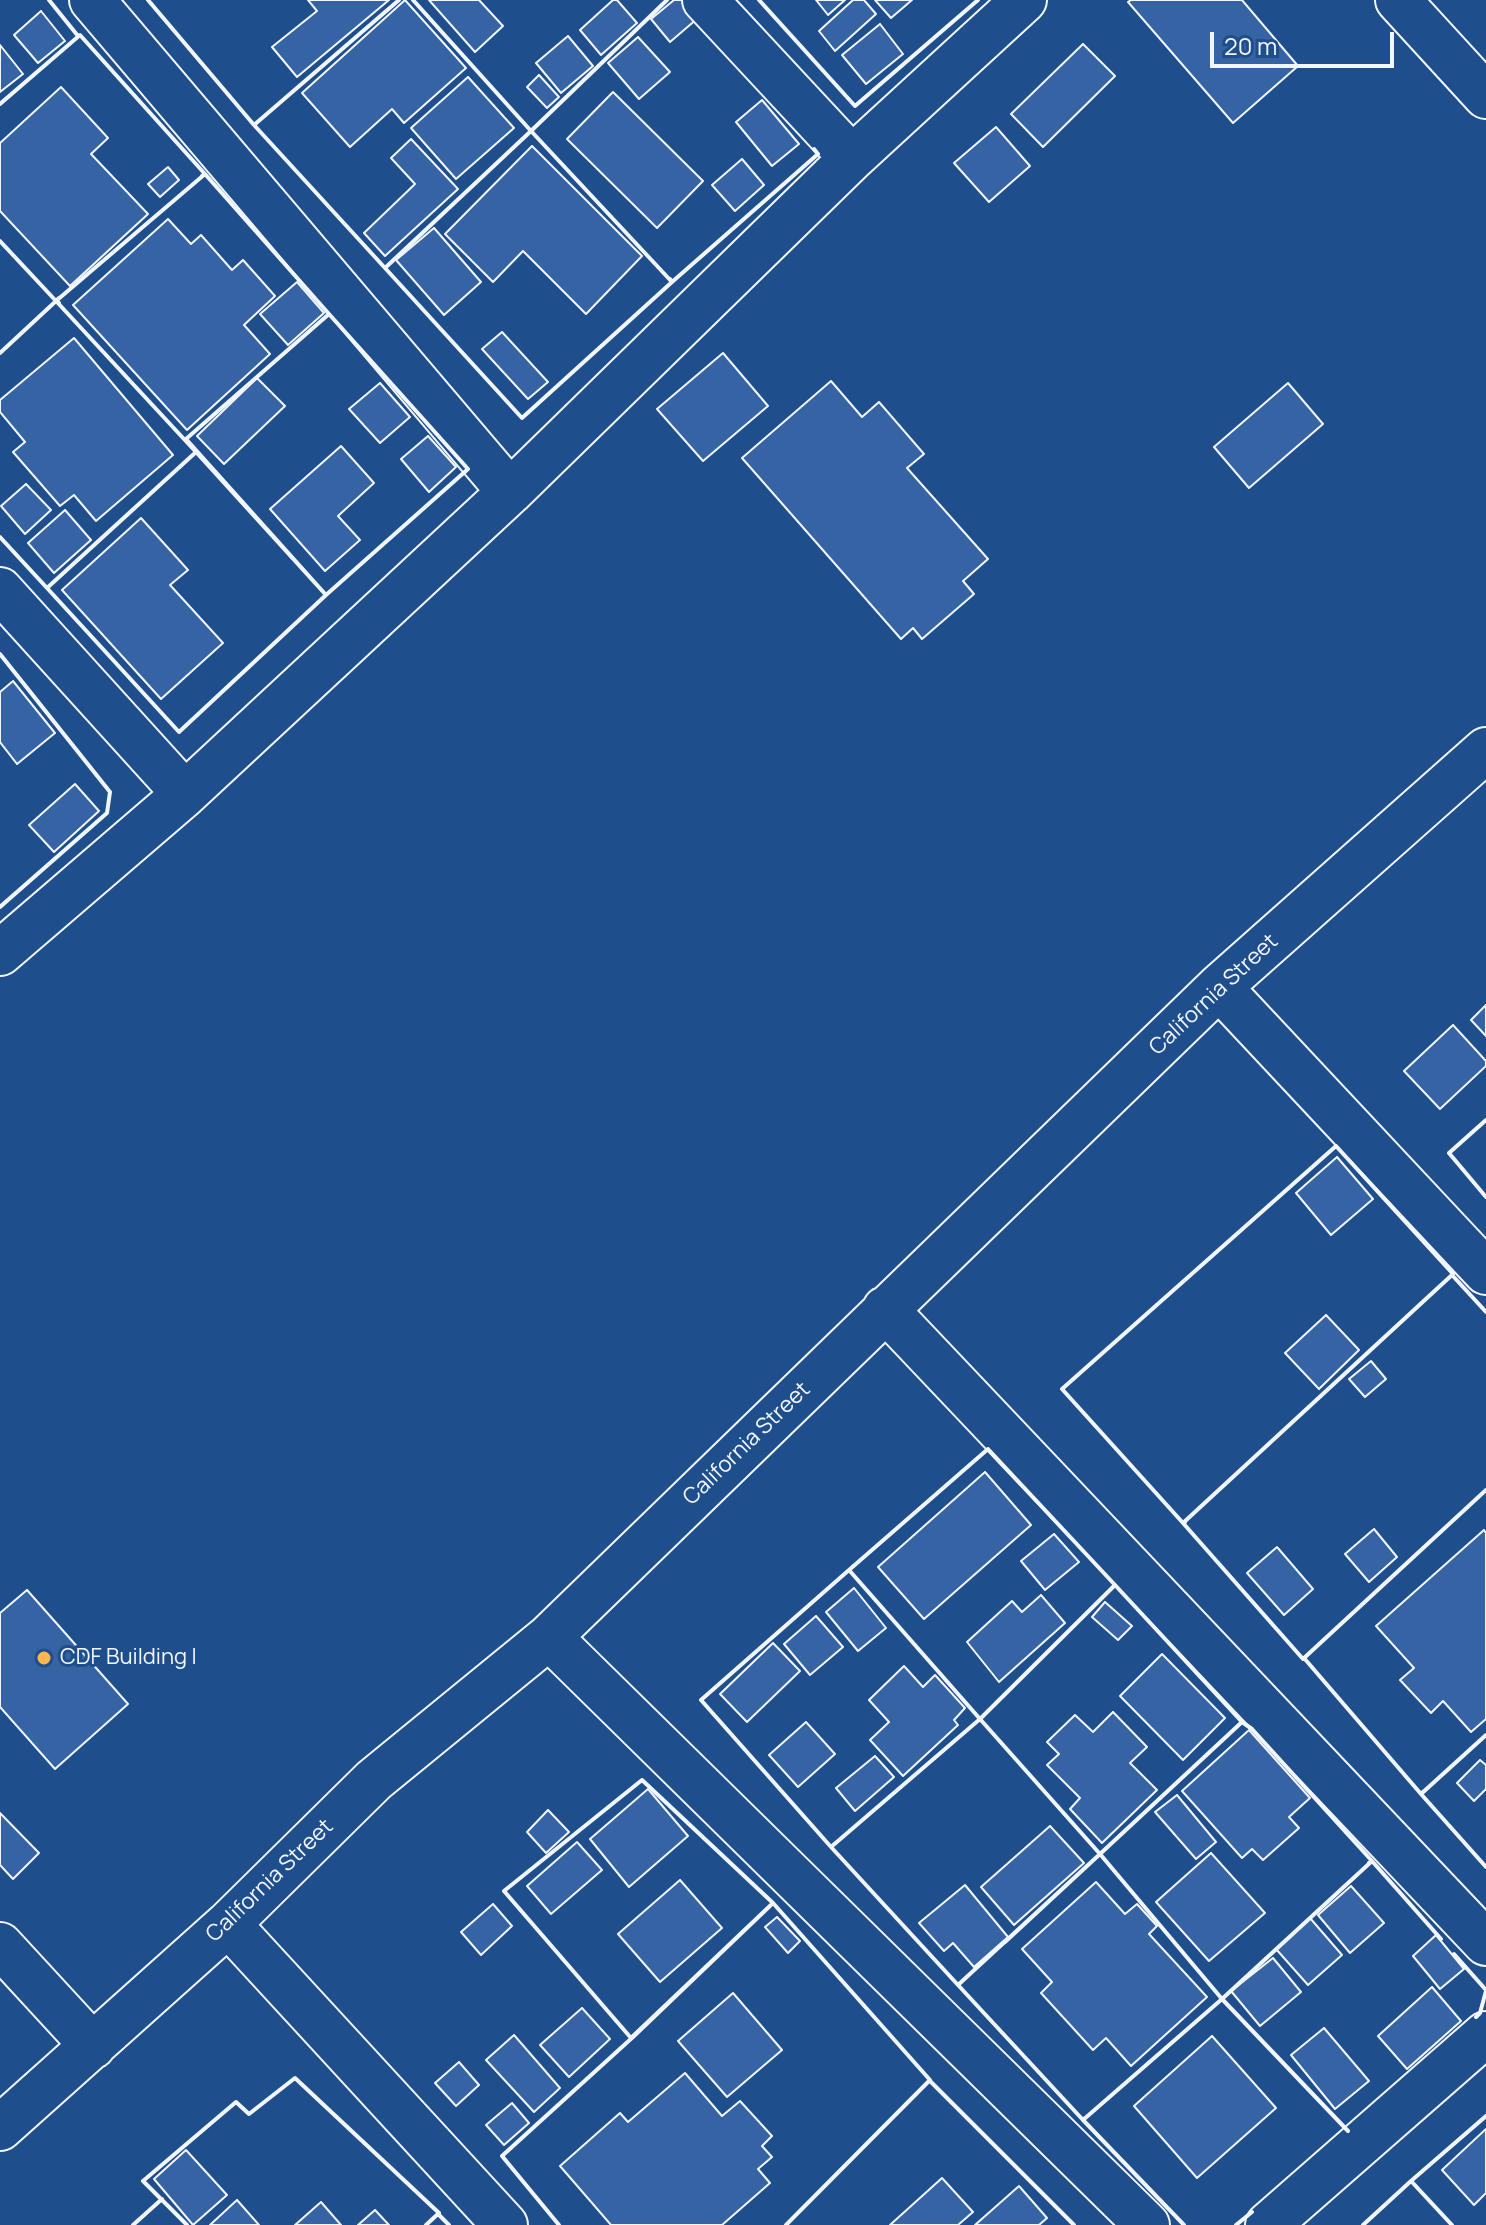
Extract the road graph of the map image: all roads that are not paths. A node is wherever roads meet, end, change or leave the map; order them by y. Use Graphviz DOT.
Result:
graph roads {
  1 [pos="92,0"];
  2 [pos="705,0"];
  3 [pos="1024,0"];
  4 [pos="1398,0"];
  5 [pos="1486,96"];
  6 [pos="852,158"];
  7 [pos="510,492"];
  8 [pos="0,590"];
  9 [pos="1486,750"];
  10 [pos="185,794"];
  11 [pos="0,953"];
  12 [pos="1219,987"];
  13 [pos="1486,1272"];
  14 [pos="885,1309"];
  15 [pos="549,1637"];
  16 [pos="228,1924"];
  17 [pos="1486,1943"];
  18 [pos="0,1945"];
  19 [pos="1486,2034"];
  20 [pos="93,2046"];
  21 [pos="0,2128"];
  22 [pos="505,2225"];
  23 [pos="1147,2225"];
  24 [pos="1268,2225"];
  1 -- 7 [label="street"];
  2 -- 6 [label="street"];
  3 -- 6 [label="street"];
  4 -- 5 [label="street"];
  6 -- 7 [label="street"];
  7 -- 10 [label="street"];
  8 -- 10 [label="street"];
  9 -- 12 [label="street, California Street"];
  10 -- 11 [label="street"];
  12 -- 13 [label="street"];
  12 -- 14 [label="street, California Street"];
  14 -- 15 [label="street, California Street"];
  14 -- 17 [label="street"];
  15 -- 16 [label="street, California Street"];
  15 -- 23 [label="street"];
  16 -- 20 [label="street, California Street"];
  16 -- 22 [label="street"];
  18 -- 20 [label="street"];
  19 -- 24 [label="street"];
  20 -- 21 [label="street, California Street"];
}
